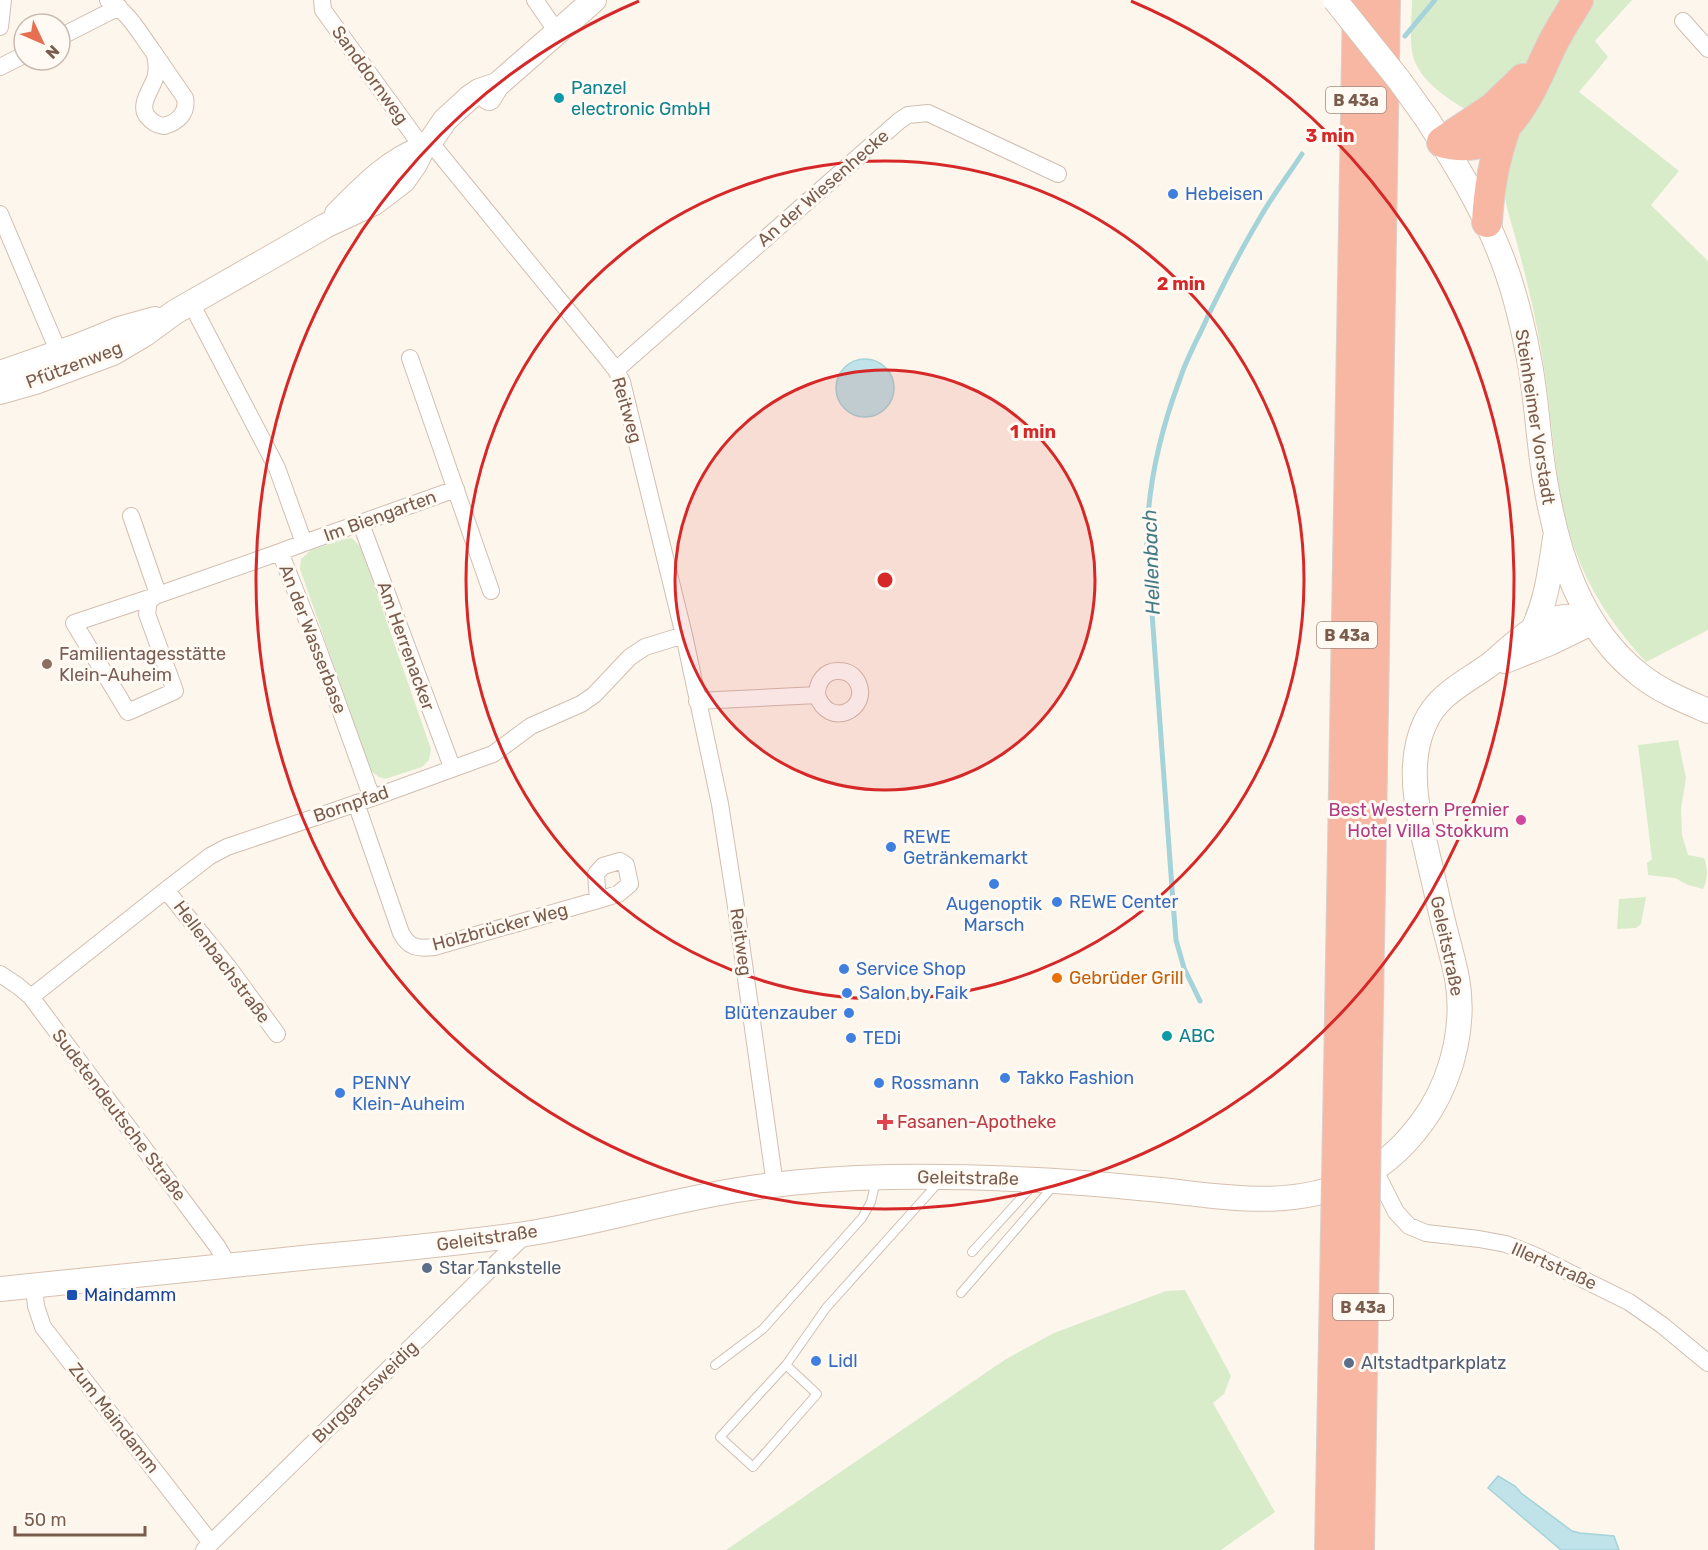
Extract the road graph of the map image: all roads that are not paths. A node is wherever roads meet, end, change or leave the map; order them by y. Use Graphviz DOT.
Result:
graph roads {
  1 [pos="3,0"];
  2 [pos="322,0"];
  3 [pos="535,0"];
  4 [pos="594,0"];
  5 [pos="1335,0"];
  6 [pos="1358,0"];
  7 [pos="1385,0"];
  8 [pos="1578,0"];
  9 [pos="114,3"];
  10 [pos="1683,21"];
  11 [pos="0,27"];
  12 [pos="72,29"];
  13 [pos="557,32"];
  14 [pos="1708,49"];
  15 [pos="1549,50"];
  16 [pos="155,55"];
  17 [pos="1506,126"];
  18 [pos="1435,130"];
  19 [pos="427,145"];
  20 [pos="1058,174"];
  21 [pos="0,214"];
  22 [pos="1487,222"];
  23 [pos="183,308"];
  24 [pos="410,358"];
  25 [pos="63,361"];
  26 [pos="616,370"];
  27 [pos="0,373"];
  28 [pos="0,392"];
  29 [pos="456,489"];
  30 [pos="131,516"];
  31 [pos="361,524"];
  32 [pos="1555,533"];
  33 [pos="304,543"];
  34 [pos="280,552"];
  35 [pos="491,591"];
  36 [pos="156,595"];
  37 [pos="1593,622"];
  38 [pos="1532,631"];
  39 [pos="684,635"];
  40 [pos="1485,668"];
  41 [pos="817,695"];
  42 [pos="697,701"];
  43 [pos="1708,711"];
  44 [pos="452,767"];
  45 [pos="364,800"];
  46 [pos="166,890"];
  47 [pos="598,900"];
  48 [pos="0,974"];
  49 [pos="31,997"];
  50 [pos="277,1034"];
  51 [pos="1353,1067"];
  52 [pos="1374,1169"];
  53 [pos="876,1177"];
  54 [pos="943,1177"];
  55 [pos="1047,1181"];
  56 [pos="775,1185"];
  57 [pos="526,1234"];
  58 [pos="972,1252"];
  59 [pos="229,1266"];
  60 [pos="34,1286"];
  61 [pos="0,1289"];
  62 [pos="961,1293"];
  63 [pos="1708,1363"];
  64 [pos="715,1365"];
  65 [pos="786,1365"];
  66 [pos="207,1547"];
  67 [pos="1330,1550"];
  68 [pos="1359,1550"];
  1 -- 11 [label="street"];
  2 -- 19 [label="street, Sanddornweg"];
  3 -- 13 [label="street"];
  4 -- 13 [label="main road"];
  5 -- 18 [label="main road, Steinheimer Vorstadt, bridge"];
  6 -- 51 [label="highway, B 43a"];
  7 -- 51 [label="highway, B 43a"];
  8 -- 15 [label="highway"];
  9 -- 12 [label="street"];
  9 -- 16 [label="street"];
  10 -- 14 [label="street"];
  13 -- 19 [label="main road"];
  15 -- 17 [label="highway"];
  15 -- 18 [label="highway"];
  17 -- 18 [label="highway"];
  17 -- 22 [label="highway"];
  18 -- 22 [label="main road, Steinheimer Vorstadt"];
  19 -- 23 [label="main road, Pfützenweg"];
  19 -- 26 [label="street, Reitweg"];
  20 -- 26 [label="street, An der Wiesenhecke"];
  21 -- 25 [label="street"];
  22 -- 32 [label="main road, Steinheimer Vorstadt"];
  23 -- 25 [label="main road, Pfützenweg"];
  23 -- 33 [label="street, An der Wasserbase"];
  24 -- 29 [label="street, Im Biengarten"];
  25 -- 27 [label="main road, Pfützenweg"];
  25 -- 28 [label="main road, Pfützenweg"];
  26 -- 39 [label="street, Reitweg"];
  29 -- 31 [label="street, Im Biengarten"];
  29 -- 35 [label="street, Im Biengarten"];
  30 -- 36 [label="street"];
  31 -- 33 [label="street, Im Biengarten"];
  31 -- 44 [label="street, Am Herrenacker"];
  32 -- 37 [label="main road, Steinheimer Vorstadt"];
  32 -- 38 [label="main road"];
  33 -- 34 [label="street, An der Wasserbase"];
  34 -- 36 [label="street"];
  34 -- 45 [label="street, An der Wasserbase"];
  36 -- 36 [label="street"];
  37 -- 38 [label="main road, Geleitstraße"];
  37 -- 40 [label="main road, Geleitstraße"];
  37 -- 43 [label="main road, Steinheimer Vorstadt"];
  38 -- 40 [label="main road, Geleitstraße"];
  39 -- 42 [label="street, Reitweg"];
  39 -- 44 [label="street, Bornpfad"];
  40 -- 52 [label="main road, Geleitstraße"];
  41 -- 42 [label="street"];
  42 -- 56 [label="street, Reitweg"];
  44 -- 45 [label="street, Bornpfad"];
  45 -- 46 [label="street, Bornpfad"];
  45 -- 47 [label="street, Holzbrücker Weg"];
  46 -- 49 [label="street, Bornpfad"];
  46 -- 50 [label="street, Hellenbachstraße"];
  48 -- 49 [label="street, Sudetendeutsche Straße"];
  49 -- 59 [label="street, Sudetendeutsche Straße"];
  51 -- 67 [label="highway, B 43a, bridge"];
  51 -- 68 [label="highway, B 43a, bridge"];
  52 -- 55 [label="main road, Geleitstraße"];
  52 -- 63 [label="street, Illertstraße"];
  53 -- 54 [label="main road, Geleitstraße"];
  53 -- 56 [label="main road, Geleitstraße"];
  53 -- 64 [label="lane"];
  54 -- 55 [label="main road, Geleitstraße"];
  54 -- 65 [label="lane"];
  55 -- 58 [label="lane"];
  55 -- 62 [label="lane"];
  56 -- 57 [label="main road, Geleitstraße"];
  57 -- 59 [label="main road, Geleitstraße"];
  57 -- 66 [label="street, Burggartsweidig"];
  59 -- 60 [label="main road, Geleitstraße"];
  60 -- 61 [label="main road, Geleitstraße"];
  60 -- 66 [label="street, Zum Maindamm"];
  65 -- 65 [label="lane"];
}
